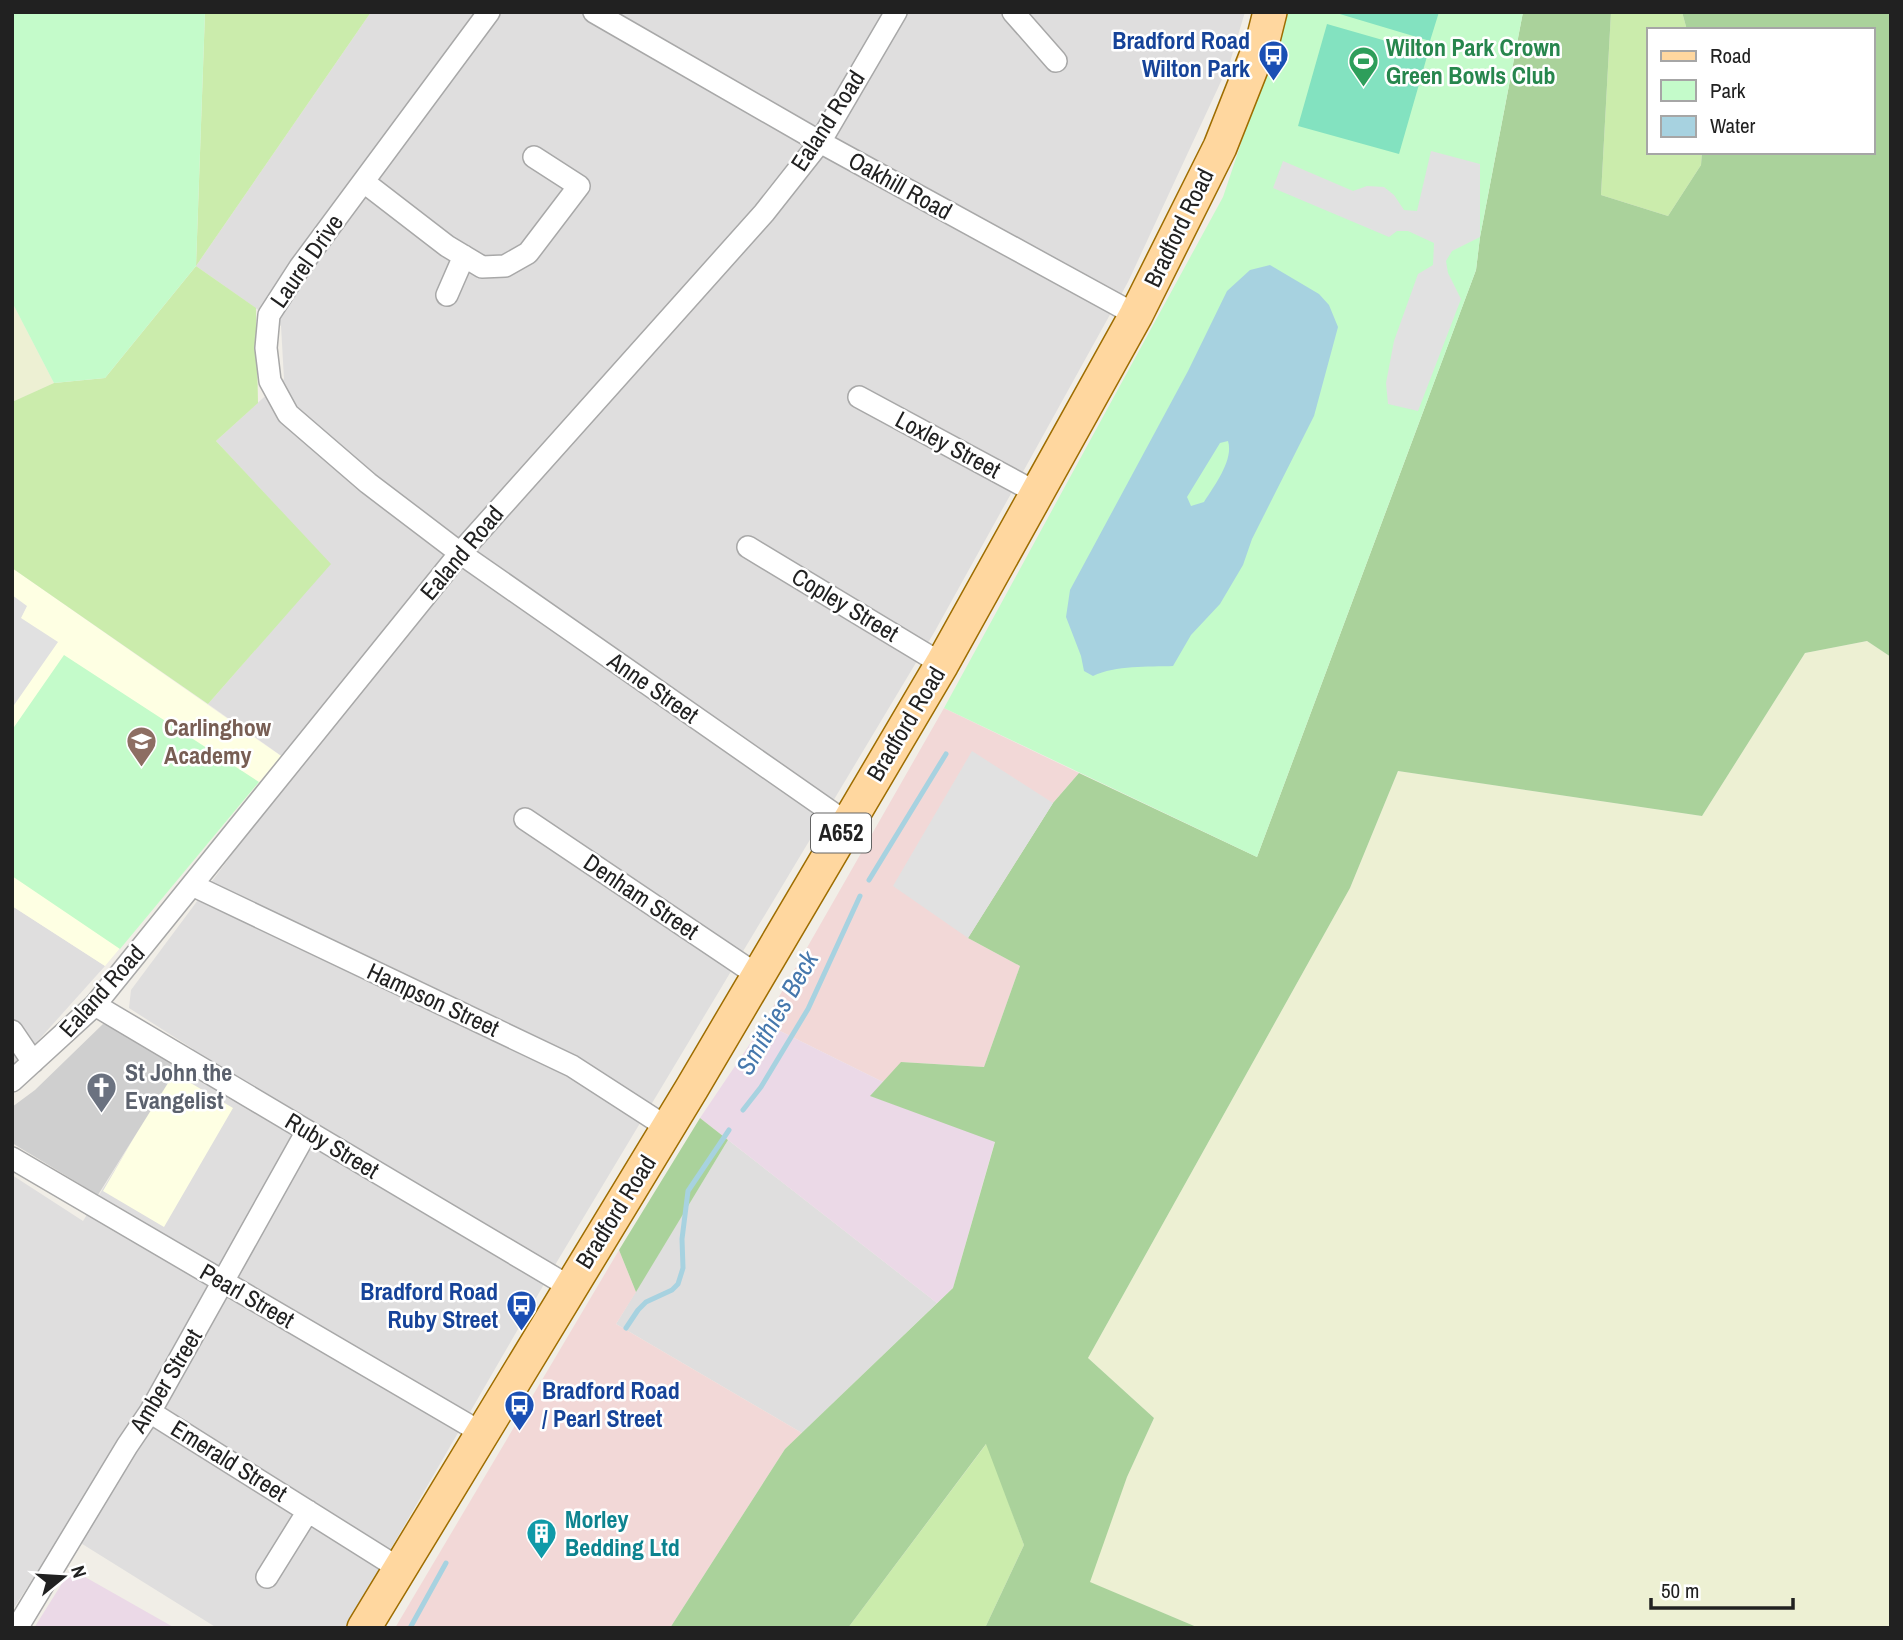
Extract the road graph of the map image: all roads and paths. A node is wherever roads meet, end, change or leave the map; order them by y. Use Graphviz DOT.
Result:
graph roads {
  1 [pos="489,12"];
  2 [pos="594,12"];
  3 [pos="896,12"];
  4 [pos="1013,12"];
  5 [pos="1270,12"];
  6 [pos="1056,61"];
  7 [pos="820,142"];
  8 [pos="534,157"];
  9 [pos="364,182"];
  10 [pos="464,256"];
  11 [pos="447,295"];
  12 [pos="1136,315"];
  13 [pos="859,397"];
  14 [pos="1037,493"];
  15 [pos="748,547"];
  16 [pos="460,553"];
  17 [pos="942,664"];
  18 [pos="525,819"];
  19 [pos="847,823"];
  20 [pos="192,886"];
  21 [pos="757,975"];
  22 [pos="94,1005"];
  23 [pos="12,1031"];
  24 [pos="33,1062"];
  25 [pos="12,1081"];
  26 [pos="668,1128"];
  27 [pos="307,1130"];
  28 [pos="12,1158"];
  29 [pos="224,1282"];
  30 [pos="570,1286"];
  31 [pos="150,1412"];
  32 [pos="482,1433"];
  33 [pos="308,1511"];
  34 [pos="400,1569"];
  35 [pos="267,1577"];
  36 [pos="17,1628"];
  37 [pos="364,1628"];
  1 -- 9 [label="street, Laurel Drive"];
  2 -- 7 [label="street, Oakhill Road"];
  3 -- 7 [label="street, Ealand Road"];
  4 -- 6 [label="street"];
  5 -- 12 [label="main road, Bradford Road / A652"];
  7 -- 12 [label="street, Oakhill Road"];
  7 -- 16 [label="street, Ealand Road"];
  8 -- 10 [label="street"];
  9 -- 10 [label="street"];
  9 -- 16 [label="street, Laurel Drive"];
  10 -- 11 [label="street"];
  12 -- 14 [label="main road, Bradford Road / A652"];
  13 -- 14 [label="street, Loxley Street"];
  14 -- 17 [label="main road, Bradford Road / A652"];
  15 -- 17 [label="street, Copley Street"];
  16 -- 19 [label="street, Anne Street"];
  16 -- 20 [label="street, Ealand Road"];
  17 -- 19 [label="main road, Bradford Road / A652"];
  18 -- 21 [label="street, Denham Street"];
  19 -- 21 [label="main road, Bradford Road / A652"];
  20 -- 22 [label="street, Ealand Road"];
  20 -- 26 [label="street, Hampson Street"];
  21 -- 26 [label="main road, Bradford Road / A652"];
  22 -- 24 [label="street, Ealand Road"];
  22 -- 27 [label="street, Ruby Street"];
  23 -- 24 [label="street"];
  24 -- 25 [label="street, Ealand Road"];
  26 -- 30 [label="main road, Bradford Road / A652"];
  27 -- 29 [label="street, Amber Street"];
  27 -- 30 [label="street, Ruby Street"];
  28 -- 29 [label="street, Pearl Street"];
  29 -- 31 [label="street, Amber Street"];
  29 -- 32 [label="street, Pearl Street"];
  30 -- 32 [label="main road, Bradford Road / A652"];
  31 -- 33 [label="street, Emerald Street"];
  31 -- 36 [label="street, Amber Street"];
  32 -- 34 [label="main road, Bradford Road / A652"];
  33 -- 34 [label="street, Emerald Street"];
  33 -- 35 [label="street, Emerald Street"];
  34 -- 37 [label="main road, Bradford Road / A652"];
}
